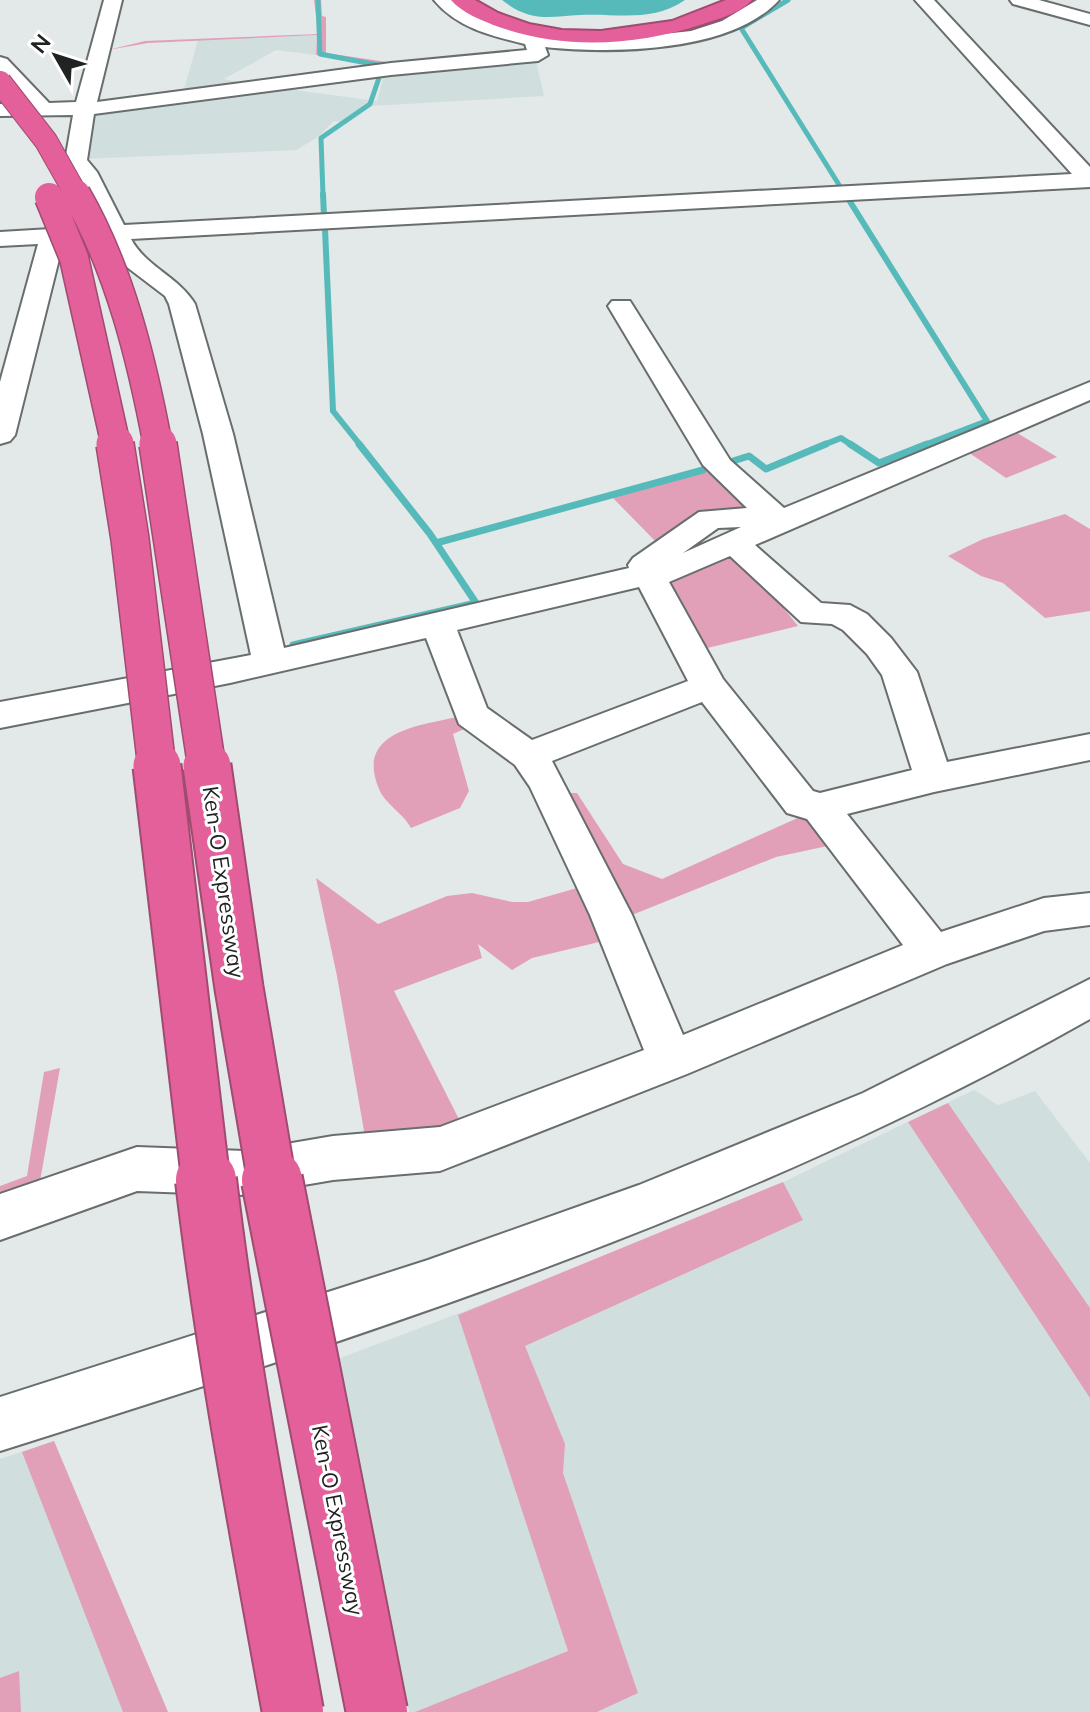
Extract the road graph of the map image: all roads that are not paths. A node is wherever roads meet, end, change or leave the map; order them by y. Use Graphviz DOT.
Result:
graph roads {
  1 [pos="102,0"];
  2 [pos="113,0"];
  3 [pos="443,0"];
  4 [pos="461,0"];
  5 [pos="474,0"];
  6 [pos="717,0"];
  7 [pos="742,0"];
  8 [pos="770,0"];
  9 [pos="924,0"];
  10 [pos="1019,0"];
  11 [pos="1090,20"];
  12 [pos="572,33"];
  13 [pos="533,38"];
  14 [pos="97,42"];
  15 [pos="0,63"];
  16 [pos="0,82"];
  17 [pos="85,108"];
  18 [pos="0,110"];
  19 [pos="44,110"];
  20 [pos="0,118"];
  21 [pos="1090,180"];
  22 [pos="119,234"];
  23 [pos="52,237"];
  24 [pos="0,239"];
  25 [pos="621,306"];
  26 [pos="1090,390"];
  27 [pos="1090,402"];
  28 [pos="1050,410"];
  29 [pos="0,435"];
  30 [pos="777,519"];
  31 [pos="734,543"];
  32 [pos="648,571"];
  33 [pos="438,625"];
  34 [pos="270,662"];
  35 [pos="709,686"];
  36 [pos="0,715"];
  37 [pos="1090,747"];
  38 [pos="528,756"];
  39 [pos="934,778"];
  40 [pos="820,807"];
  41 [pos="1090,909"];
  42 [pos="932,952"];
  43 [pos="1090,997"];
  44 [pos="671,1060"];
  45 [pos="0,1217"];
  46 [pos="0,1424"];
  47 [pos="293,1712"];
  48 [pos="377,1712"];
  1 -- 14 [label="street"];
  2 -- 14 [label="street"];
  3 -- 13 [label="street"];
  4 -- 12 [label="highway"];
  5 -- 12 [label="highway"];
  6 -- 12 [label="highway"];
  7 -- 12 [label="highway"];
  8 -- 13 [label="street"];
  9 -- 21 [label="street"];
  10 -- 11 [label="street"];
  13 -- 17 [label="street"];
  14 -- 17 [label="street"];
  15 -- 19 [label="street"];
  16 -- 48 [label="highway, Ken-O Expressway, bridge"];
  17 -- 19 [label="street"];
  17 -- 22 [label="street"];
  18 -- 19 [label="street"];
  20 -- 47 [label="highway, bridge"];
  21 -- 22 [label="street"];
  22 -- 23 [label="street"];
  22 -- 34 [label="street"];
  23 -- 24 [label="street"];
  23 -- 29 [label="street"];
  25 -- 30 [label="street"];
  26 -- 28 [label="street"];
  27 -- 28 [label="street"];
  28 -- 30 [label="street"];
  30 -- 31 [label="street"];
  30 -- 32 [label="street"];
  31 -- 32 [label="street"];
  31 -- 39 [label="street"];
  32 -- 33 [label="street"];
  32 -- 35 [label="street"];
  33 -- 34 [label="street"];
  33 -- 38 [label="street"];
  34 -- 36 [label="street"];
  35 -- 38 [label="street"];
  35 -- 40 [label="street"];
  37 -- 39 [label="street"];
  38 -- 44 [label="street"];
  39 -- 40 [label="street"];
  40 -- 42 [label="street"];
  41 -- 42 [label="street"];
  42 -- 44 [label="street"];
  43 -- 46 [label="street"];
  44 -- 45 [label="street"];
}
